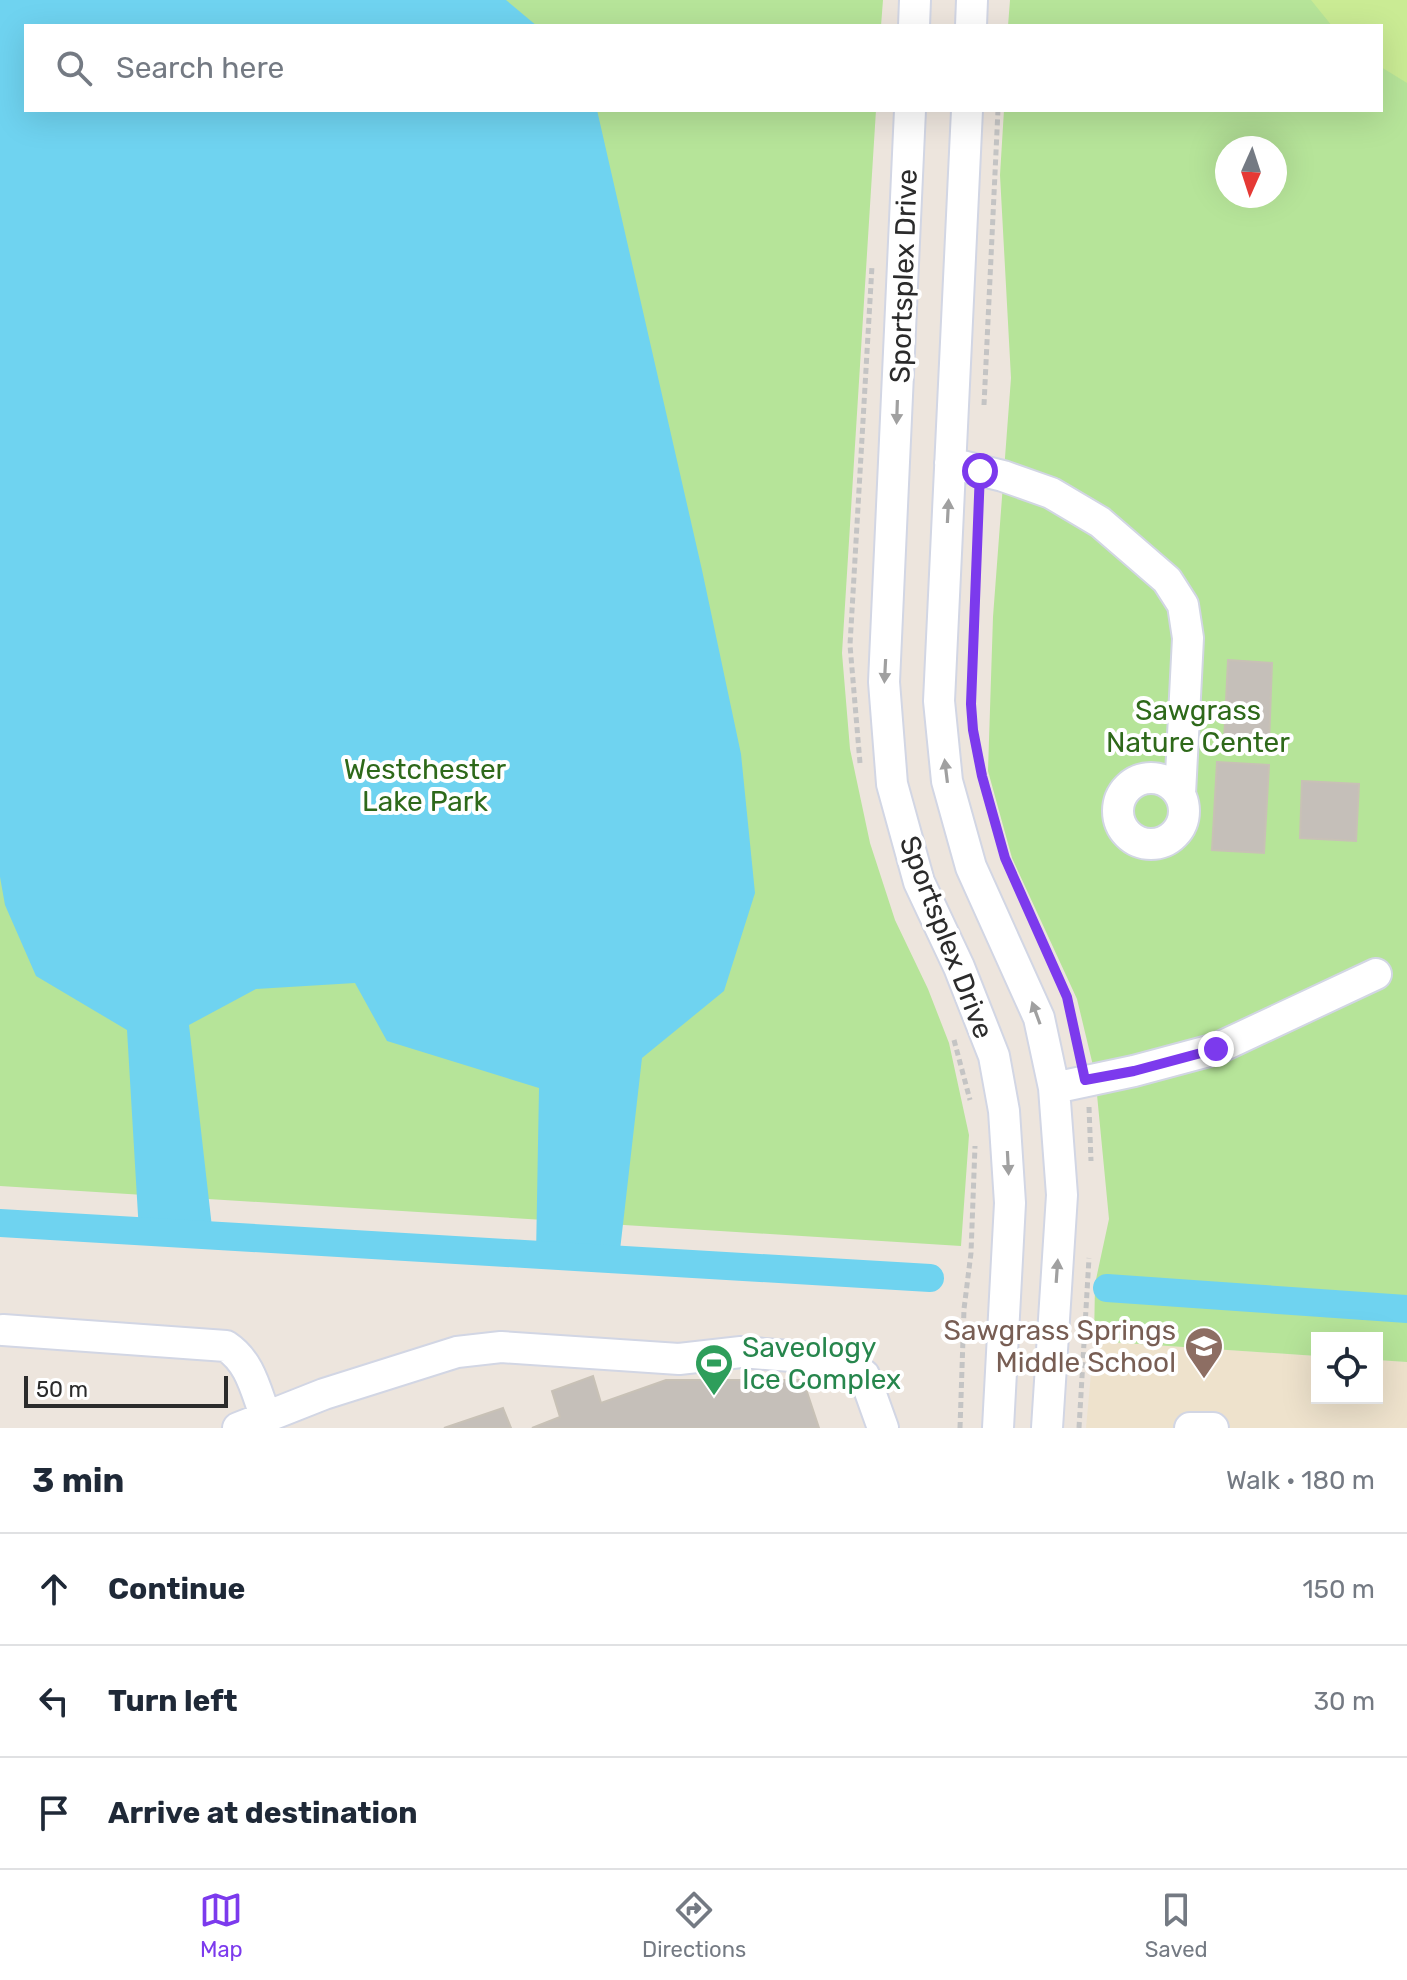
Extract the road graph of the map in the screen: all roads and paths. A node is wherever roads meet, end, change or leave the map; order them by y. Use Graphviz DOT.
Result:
graph roads {
  1 [pos="915,0"];
  2 [pos="972,0"];
  3 [pos="914,24"];
  4 [pos="971,24"];
  5 [pos="910,112"];
  6 [pos="967,112"];
  7 [pos="998,112"];
  8 [pos="984,413"];
  9 [pos="950,463"];
  10 [pos="975,611"];
  11 [pos="1180,794"];
  12 [pos="1376,974"];
  13 [pos="1085,1080"];
  14 [pos="1055,1099"];
  15 [pos="1004,1111"];
  16 [pos="1091,1169"];
  17 [pos="1089,1253"];
  18 [pos="3,1330"];
  19 [pos="265,1415"];
  20 [pos="238,1428"];
  21 [pos="883,1428"];
  22 [pos="998,1428"];
  23 [pos="1047,1428"];
  24 [pos="1079,1428"];
  25 [pos="1190,1428"];
  26 [pos="1213,1428"];
  1 -- 3 [label="street"];
  2 -- 4 [label="street"];
  5 -- 15 [label="street, Sportsplex Drive, one-way"];
  6 -- 9 [label="street, Sportsplex Drive"];
  7 -- 8 [label="path"];
  9 -- 11 [label="street"];
  14 -- 9 [label="street, Sportsplex Drive, one-way"];
  10 -- 13 [label="path"];
  12 -- 13 [label="street"];
  13 -- 14 [label="street"];
  13 -- 16 [label="path"];
  14 -- 15 [label="street"];
  23 -- 14 [label="street, Sportsplex Drive, one-way"];
  15 -- 22 [label="street, Sportsplex Drive, one-way"];
  17 -- 24 [label="path"];
  18 -- 19 [label="street"];
  19 -- 20 [label="street"];
  19 -- 21 [label="street"];
  25 -- 26 [label="street"];
}
